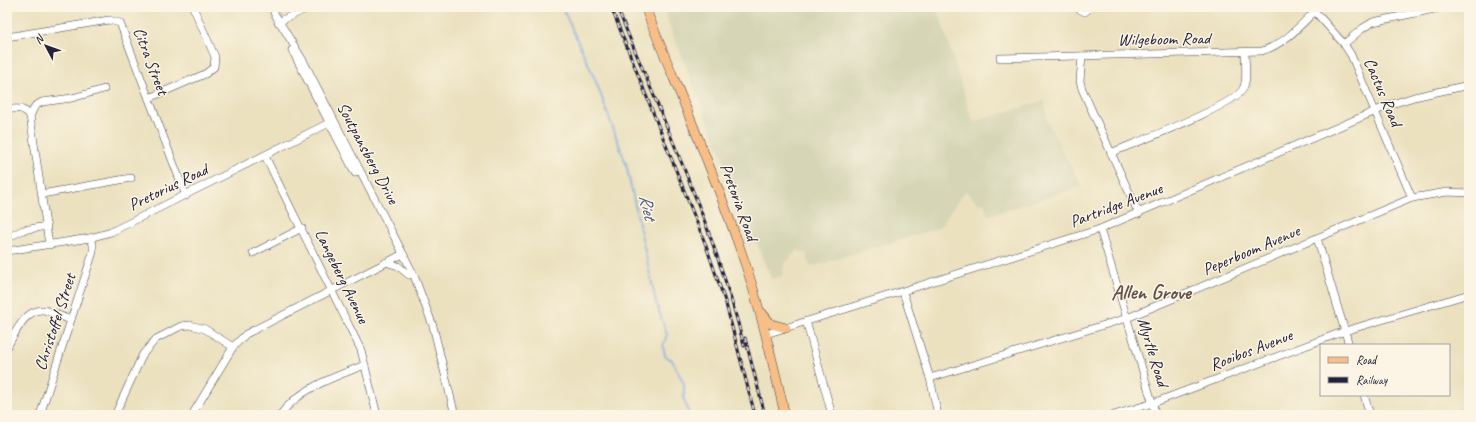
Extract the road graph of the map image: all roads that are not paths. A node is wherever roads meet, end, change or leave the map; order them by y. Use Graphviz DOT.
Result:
graph roads {
  1 [pos="193,7"];
  2 [pos="310,7"];
  3 [pos="645,7"];
  4 [pos="1075,7"];
  5 [pos="1091,7"];
  6 [pos="1444,7"];
  7 [pos="1313,9"];
  8 [pos="273,10"];
  9 [pos="1417,10"];
  10 [pos="279,22"];
  11 [pos="7,37"];
  12 [pos="1344,44"];
  13 [pos="1245,53"];
  14 [pos="1082,56"];
  15 [pos="1000,58"];
  16 [pos="1469,85"];
  17 [pos="104,89"];
  18 [pos="149,98"];
  19 [pos="7,110"];
  20 [pos="1375,111"];
  21 [pos="30,116"];
  22 [pos="331,122"];
  23 [pos="1111,153"];
  24 [pos="265,156"];
  25 [pos="131,178"];
  26 [pos="1469,193"];
  27 [pos="42,194"];
  28 [pos="186,196"];
  29 [pos="1412,198"];
  30 [pos="1139,214"];
  31 [pos="47,226"];
  32 [pos="302,228"];
  33 [pos="1100,229"];
  34 [pos="7,238"];
  35 [pos="90,238"];
  36 [pos="1318,238"];
  37 [pos="49,244"];
  38 [pos="7,251"];
  39 [pos="253,253"];
  40 [pos="401,255"];
  41 [pos="386,262"];
  42 [pos="409,275"];
  43 [pos="332,289"];
  44 [pos="903,292"];
  45 [pos="1469,294"];
  46 [pos="759,309"];
  47 [pos="428,311"];
  48 [pos="1127,318"];
  49 [pos="71,320"];
  50 [pos="806,321"];
  51 [pos="786,328"];
  52 [pos="1345,331"];
  53 [pos="766,334"];
  54 [pos="1349,344"];
  55 [pos="7,347"];
  56 [pos="233,347"];
  57 [pos="365,365"];
  58 [pos="930,378"];
  59 [pos="1364,396"];
  60 [pos="1153,404"];
  61 [pos="40,415"];
  62 [pos="115,415"];
  63 [pos="192,415"];
  64 [pos="280,415"];
  65 [pos="377,415"];
  66 [pos="455,415"];
  67 [pos="785,415"];
  68 [pos="832,415"];
  69 [pos="938,415"];
  70 [pos="1114,415"];
  71 [pos="1156,415"];
  72 [pos="1370,415"];
  1 -- 18 [label="street"];
  2 -- 10 [label="street"];
  3 -- 46 [label="main road, Pretoria Road"];
  4 -- 5 [label="street"];
  6 -- 9 [label="street"];
  7 -- 12 [label="street, Cactus Road"];
  7 -- 13 [label="street, Wilgeboom Road"];
  8 -- 10 [label="street, Soutpansberg Drive"];
  9 -- 12 [label="street"];
  10 -- 22 [label="street, Soutpansberg Drive"];
  11 -- 18 [label="street, Citra Street"];
  12 -- 20 [label="street, Cactus Road"];
  13 -- 14 [label="street, Wilgeboom Road"];
  13 -- 23 [label="street"];
  14 -- 15 [label="street, Wilgeboom Road"];
  14 -- 23 [label="street"];
  16 -- 20 [label="street, Partridge Avenue"];
  17 -- 21 [label="street"];
  18 -- 28 [label="street, Citra Street"];
  19 -- 21 [label="street"];
  20 -- 29 [label="street, Cactus Road"];
  20 -- 30 [label="street, Partridge Avenue"];
  21 -- 27 [label="street"];
  22 -- 24 [label="street, Pretorius Road"];
  22 -- 40 [label="street, Soutpansberg Drive"];
  23 -- 30 [label="street"];
  24 -- 28 [label="street, Pretorius Road"];
  24 -- 32 [label="street, Langeberg Avenue"];
  25 -- 27 [label="street"];
  26 -- 29 [label="street, Peperboom Avenue"];
  27 -- 31 [label="street"];
  28 -- 35 [label="street, Pretorius Road"];
  29 -- 36 [label="street, Peperboom Avenue"];
  30 -- 33 [label="street, Partridge Avenue"];
  31 -- 34 [label="street"];
  31 -- 37 [label="street"];
  32 -- 39 [label="street"];
  32 -- 43 [label="street, Langeberg Avenue"];
  33 -- 44 [label="street, Partridge Avenue"];
  33 -- 48 [label="street, Myrtle Road"];
  35 -- 37 [label="street, Pretorius Road"];
  35 -- 49 [label="street, Christoffel Street"];
  36 -- 48 [label="street, Peperboom Avenue"];
  36 -- 52 [label="street"];
  37 -- 38 [label="street, Pretorius Road"];
  40 -- 41 [label="street"];
  40 -- 42 [label="street, Soutpansberg Drive"];
  40 -- 47 [label="street, Soutpansberg Drive"];
  41 -- 42 [label="street"];
  41 -- 43 [label="street"];
  42 -- 47 [label="street, Soutpansberg Drive"];
  43 -- 56 [label="street"];
  43 -- 57 [label="street, Langeberg Avenue"];
  44 -- 50 [label="street, Partridge Avenue"];
  44 -- 58 [label="street"];
  45 -- 52 [label="street, Rooibos Avenue"];
  46 -- 51 [label="main road"];
  46 -- 53 [label="main road, Pretoria Road"];
  47 -- 66 [label="street, Soutpansberg Drive"];
  48 -- 58 [label="street, Peperboom Avenue"];
  48 -- 60 [label="street, Myrtle Road"];
  49 -- 55 [label="street"];
  49 -- 61 [label="street, Christoffel Street"];
  50 -- 51 [label="street, Partridge Avenue"];
  50 -- 68 [label="street"];
  51 -- 53 [label="street, Partridge Avenue"];
  52 -- 54 [label="street"];
  52 -- 60 [label="street, Rooibos Avenue"];
  53 -- 67 [label="main road, Pretoria Road"];
  56 -- 62 [label="street"];
  56 -- 63 [label="street"];
  57 -- 64 [label="street"];
  57 -- 65 [label="street, Langeberg Avenue"];
  58 -- 69 [label="street"];
  59 -- 72 [label="street"];
  60 -- 70 [label="street, Rooibos Avenue"];
  60 -- 71 [label="street, Myrtle Road"];
}
